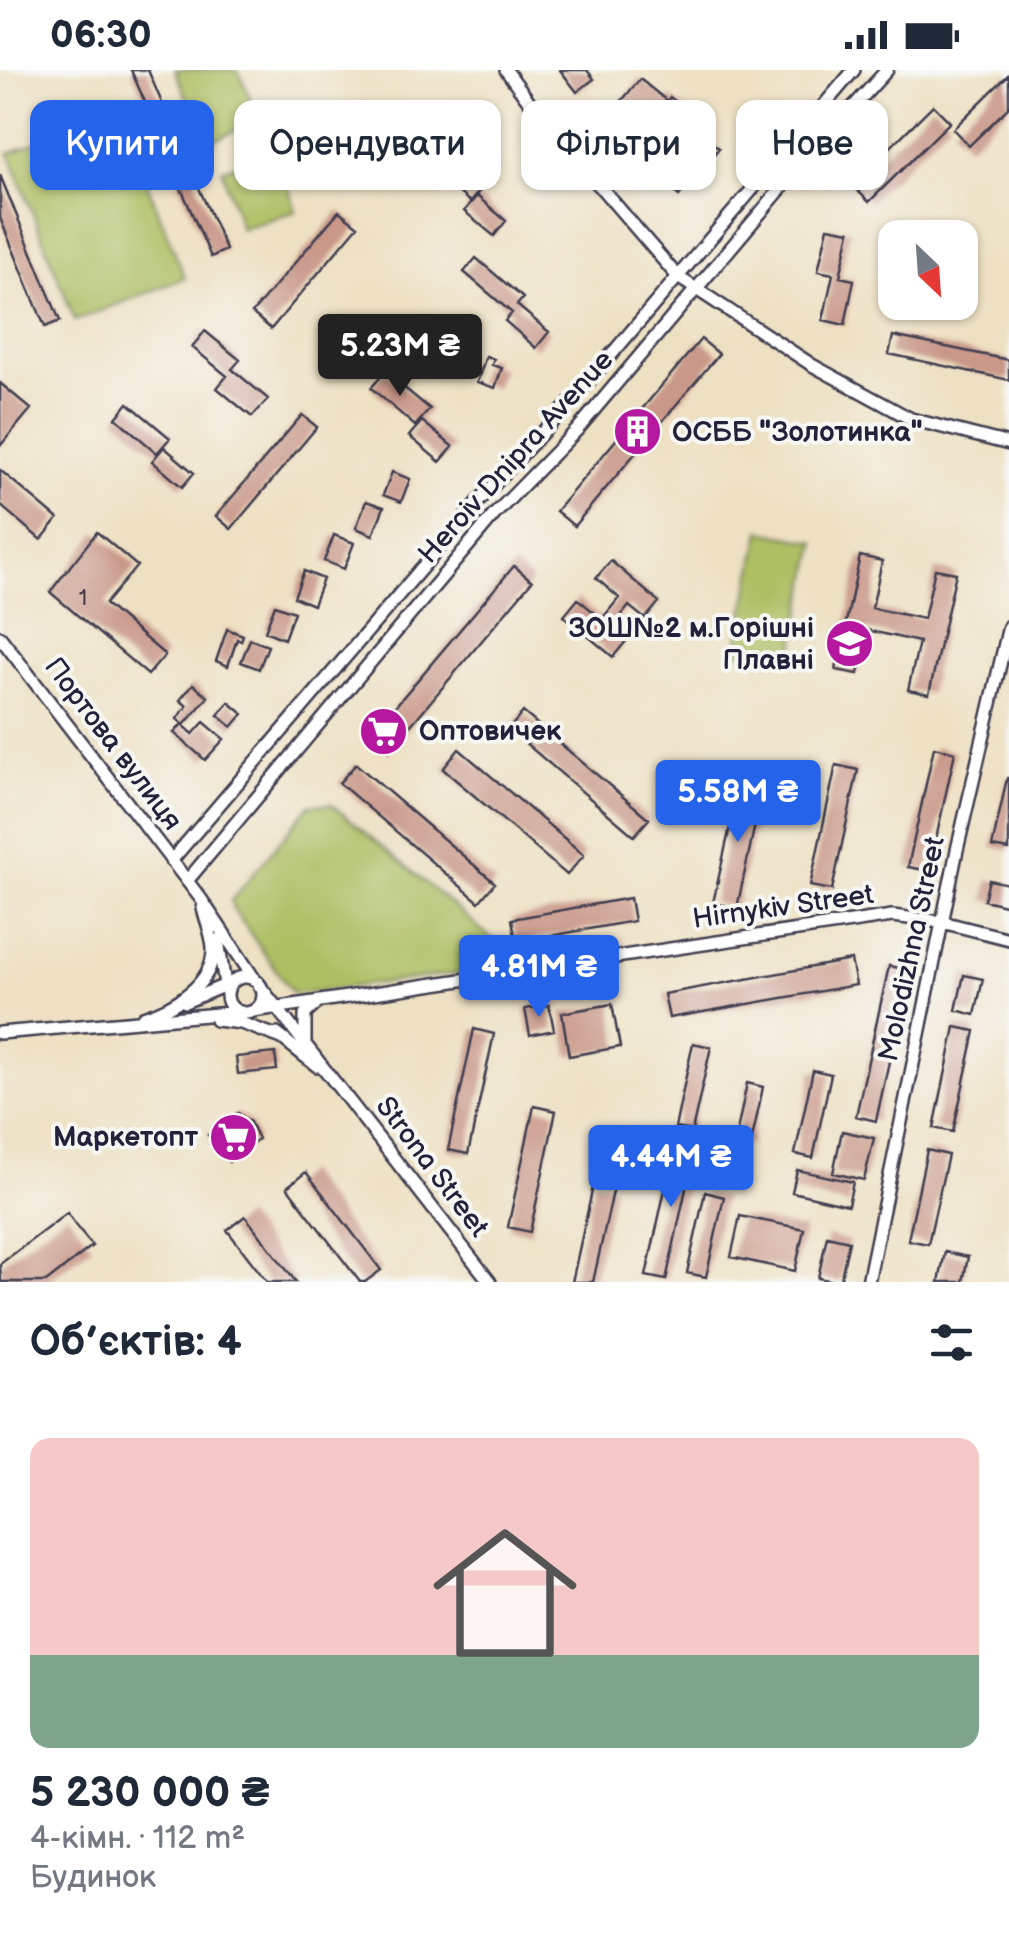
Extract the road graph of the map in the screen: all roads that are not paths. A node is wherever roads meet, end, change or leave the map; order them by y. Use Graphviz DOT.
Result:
graph roads {
  1 [pos="506,70"];
  2 [pos="854,70"];
  3 [pos="887,70"];
  4 [pos="678,276"];
  5 [pos="696,290"];
  6 [pos="1009,444"];
  7 [pos="1009,626"];
  8 [pos="0,637"];
  9 [pos="171,861"];
  10 [pos="187,881"];
  11 [pos="201,899"];
  12 [pos="942,922"];
  13 [pos="1009,939"];
  14 [pos="259,985"];
  15 [pos="228,988"];
  16 [pos="319,1002"];
  17 [pos="304,1005"];
  18 [pos="277,1008"];
  19 [pos="247,1012"];
  20 [pos="155,1017"];
  21 [pos="0,1034"];
  22 [pos="282,1038"];
  23 [pos="305,1043"];
  24 [pos="336,1082"];
  25 [pos="490,1282"];
  26 [pos="868,1282"];
  1 -- 4 [label="street"];
  2 -- 4 [label="street, Heroiv Dnipra Avenue"];
  3 -- 5 [label="street, Heroiv Dnipra Avenue"];
  4 -- 5 [label="street"];
  4 -- 9 [label="street, Heroiv Dnipra Avenue"];
  5 -- 6 [label="street"];
  5 -- 10 [label="street, Heroiv Dnipra Avenue"];
  7 -- 12 [label="street, Molodizhna Street"];
  8 -- 9 [label="street, Портова вулиця"];
  9 -- 10 [label="street, Портова вулиця"];
  10 -- 11 [label="street, Портова вулиця"];
  11 -- 14 [label="street"];
  11 -- 15 [label="street"];
  11 -- 20 [label="street"];
  12 -- 13 [label="street, Hirnykiv Street"];
  12 -- 16 [label="street, Hirnykiv Street"];
  12 -- 26 [label="street, Molodizhna Street"];
  14 -- 15 [label="street"];
  14 -- 17 [label="street"];
  14 -- 18 [label="street"];
  14 -- 19 [label="street"];
  15 -- 19 [label="street"];
  15 -- 20 [label="street"];
  16 -- 17 [label="street, Hirnykiv Street"];
  16 -- 23 [label="street"];
  17 -- 18 [label="street, Hirnykiv Street"];
  18 -- 19 [label="street, Hirnykiv Street"];
  18 -- 23 [label="street"];
  19 -- 20 [label="street, Hirnykiv Street"];
  19 -- 22 [label="street"];
  20 -- 21 [label="street"];
  20 -- 22 [label="street"];
  22 -- 24 [label="street"];
  23 -- 24 [label="street"];
  24 -- 25 [label="street, Strona Street"];
}
